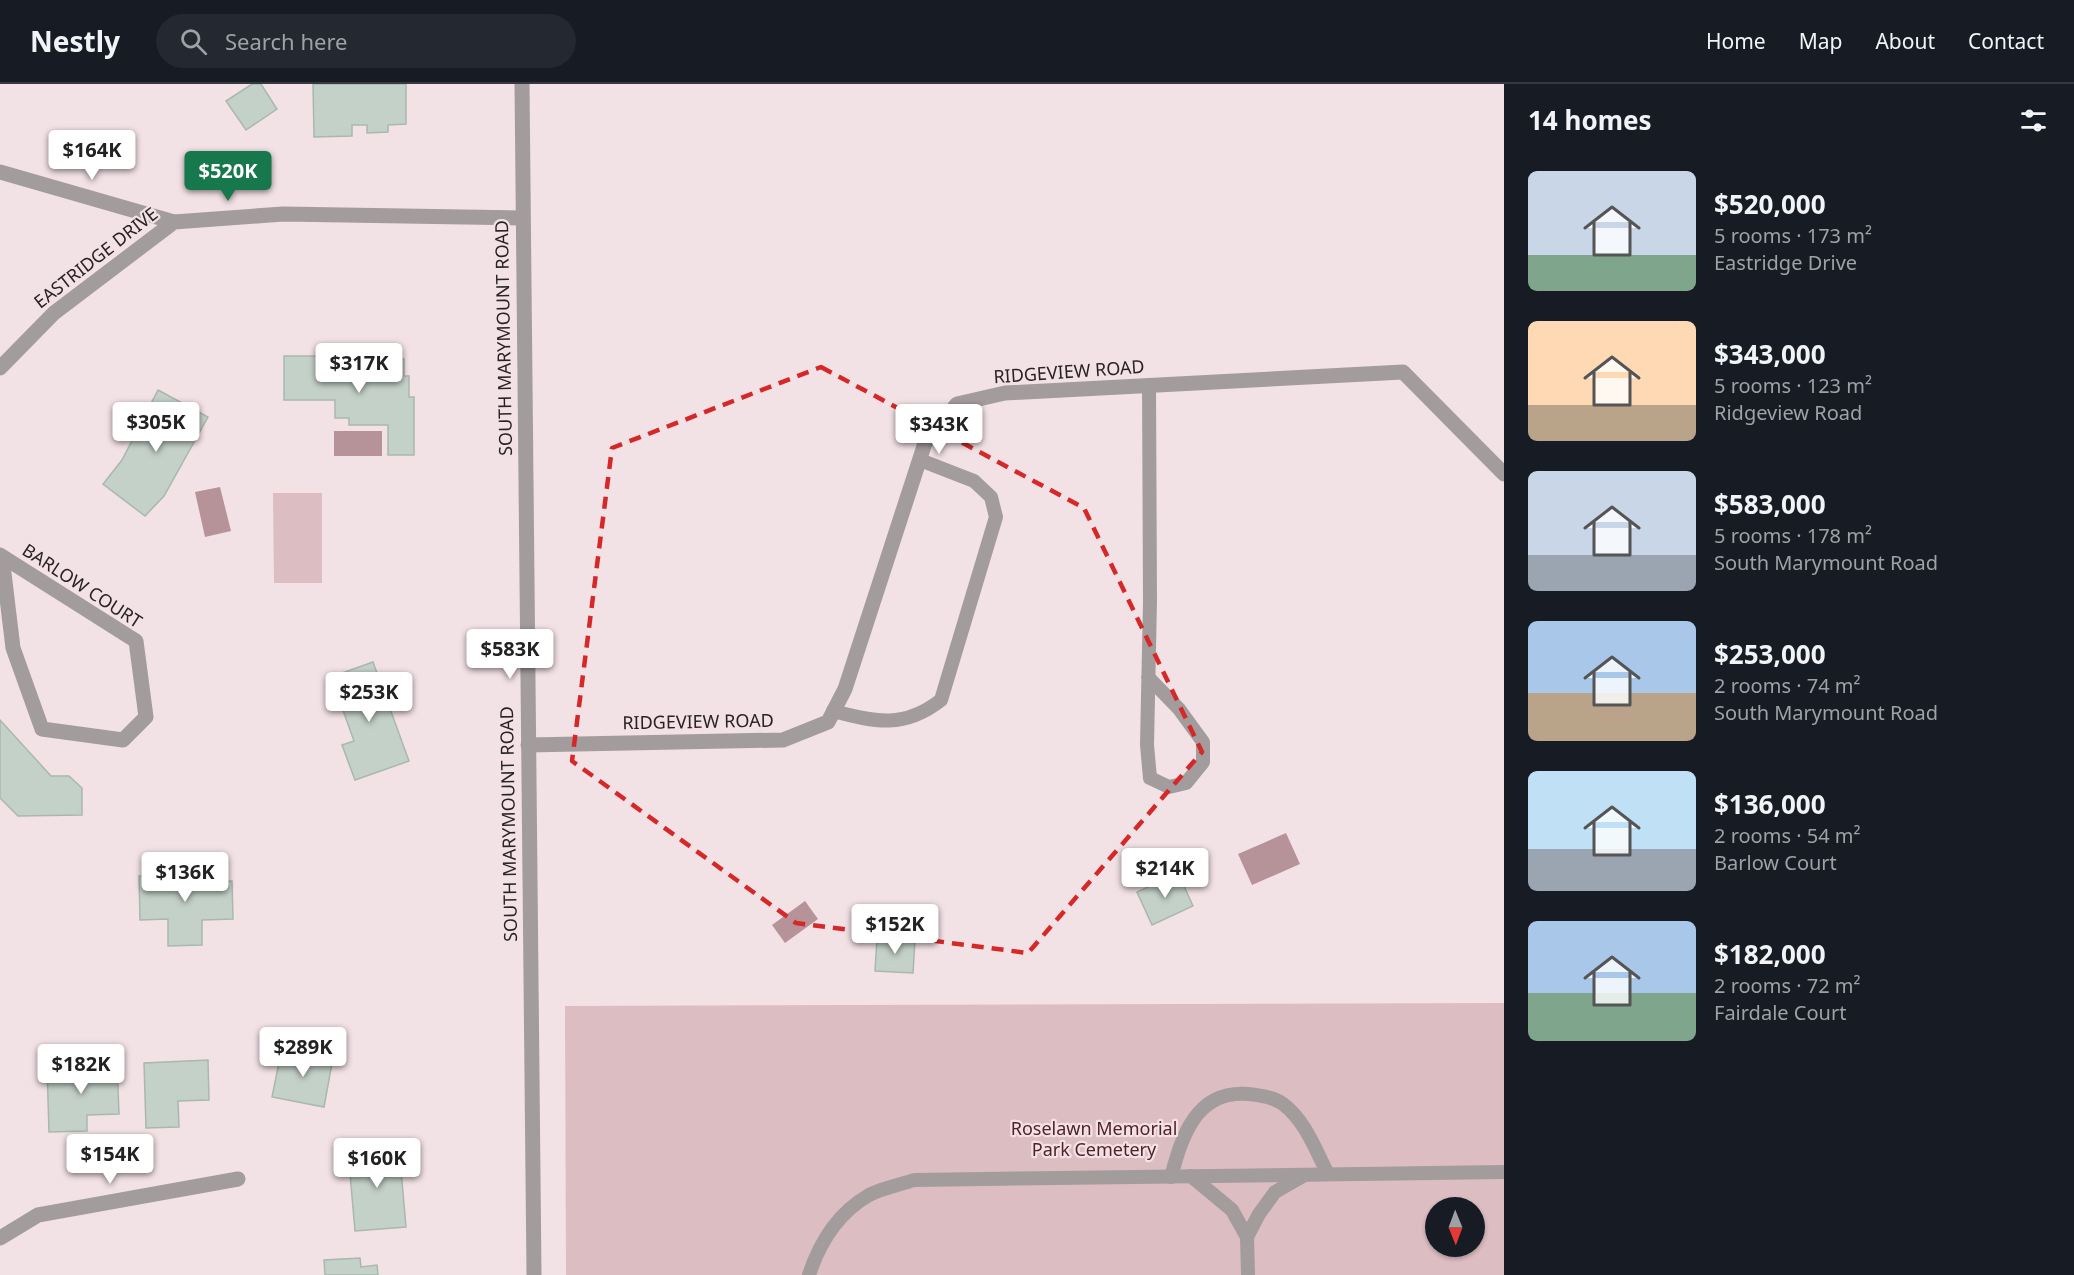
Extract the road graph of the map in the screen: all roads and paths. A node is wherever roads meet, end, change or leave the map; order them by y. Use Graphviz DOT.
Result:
graph roads {
  1 [pos="522,84"];
  2 [pos="0,172"];
  3 [pos="522,218"];
  4 [pos="174,222"];
  5 [pos="0,368"];
  6 [pos="1149,385"];
  7 [pos="920,460"];
  8 [pos="1504,474"];
  9 [pos="1,556"];
  10 [pos="1148,677"];
  11 [pos="833,711"];
  12 [pos="528,746"];
  13 [pos="1504,1172"];
  14 [pos="1328,1174"];
  15 [pos="1304,1175"];
  16 [pos="1191,1176"];
  17 [pos="1171,1177"];
  18 [pos="238,1179"];
  19 [pos="1247,1237"];
  20 [pos="0,1238"];
  21 [pos="534,1275"];
  22 [pos="809,1275"];
  23 [pos="1248,1275"];
  1 -- 3 [label="street, SOUTH MARYMOUNT ROAD"];
  2 -- 4 [label="street"];
  3 -- 4 [label="street, EASTRIDGE DRIVE"];
  3 -- 12 [label="street, SOUTH MARYMOUNT ROAD"];
  4 -- 5 [label="street, EASTRIDGE DRIVE"];
  6 -- 7 [label="street, RIDGEVIEW ROAD"];
  6 -- 8 [label="street, RIDGEVIEW ROAD"];
  6 -- 10 [label="lane"];
  7 -- 11 [label="street, RIDGEVIEW ROAD"];
  7 -- 11 [label="lane"];
  9 -- 9 [label="street, BARLOW COURT"];
  10 -- 10 [label="lane"];
  11 -- 12 [label="street, RIDGEVIEW ROAD"];
  12 -- 21 [label="street, SOUTH MARYMOUNT ROAD"];
  13 -- 14 [label="lane"];
  14 -- 15 [label="lane"];
  14 -- 17 [label="lane"];
  15 -- 16 [label="lane"];
  15 -- 19 [label="lane"];
  16 -- 17 [label="lane"];
  16 -- 19 [label="lane"];
  17 -- 22 [label="lane"];
  18 -- 20 [label="street"];
  19 -- 23 [label="lane"];
}
